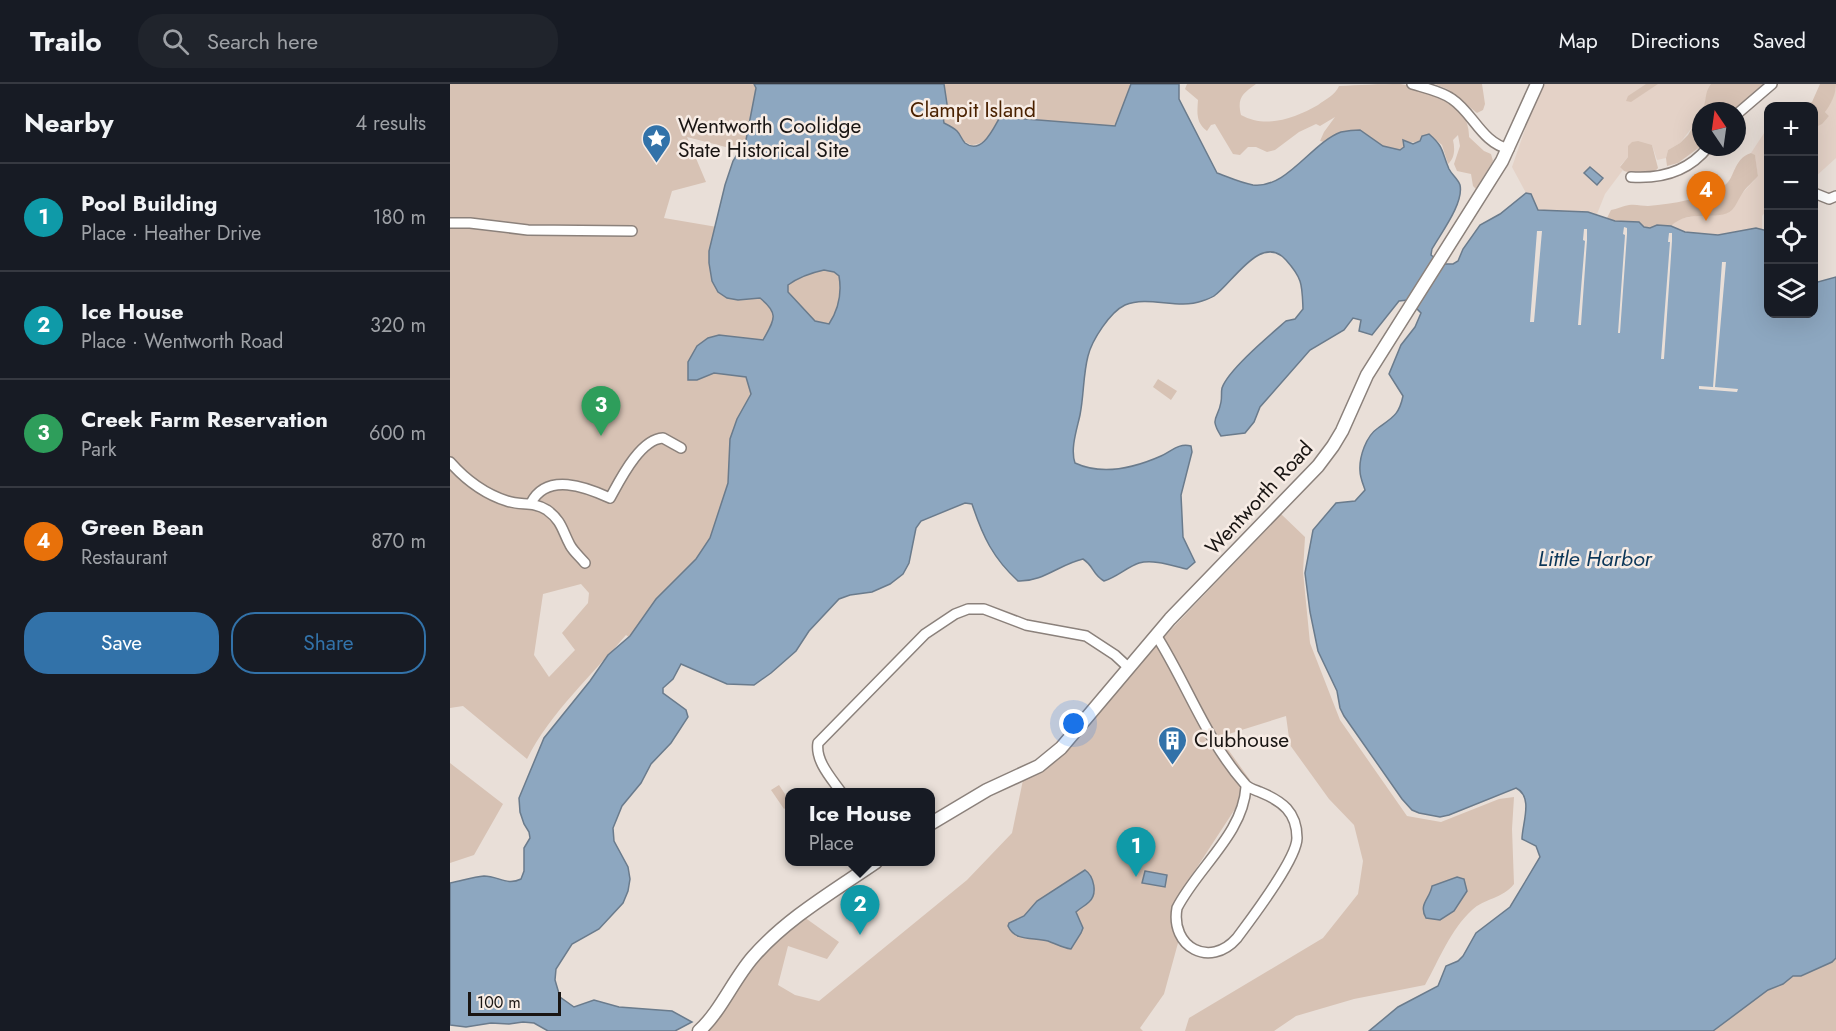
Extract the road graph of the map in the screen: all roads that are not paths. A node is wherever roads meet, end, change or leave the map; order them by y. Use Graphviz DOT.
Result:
graph roads {
  1 [pos="1412,84"];
  2 [pos="1537,84"];
  3 [pos="1772,84"];
  4 [pos="1746,106"];
  5 [pos="1509,149"];
  6 [pos="1700,156"];
  7 [pos="1630,177"];
  8 [pos="1818,195"];
  9 [pos="1836,196"];
  10 [pos="450,223"];
  11 [pos="632,231"];
  12 [pos="681,448"];
  13 [pos="450,462"];
  14 [pos="531,503"];
  15 [pos="585,563"];
  16 [pos="1156,635"];
  17 [pos="1129,668"];
  18 [pos="1246,787"];
  19 [pos="838,788"];
  20 [pos="935,821"];
  21 [pos="869,866"];
  22 [pos="699,1031"];
  1 -- 5 [label="street"];
  2 -- 5 [label="main road, Wentworth Road"];
  3 -- 4 [label="street"];
  5 -- 16 [label="main road, Wentworth Road"];
  6 -- 7 [label="street"];
  8 -- 9 [label="street"];
  10 -- 11 [label="street"];
  12 -- 14 [label="street"];
  13 -- 14 [label="street"];
  14 -- 15 [label="street"];
  16 -- 17 [label="main road, Wentworth Road"];
  16 -- 18 [label="street"];
  17 -- 19 [label="street"];
  17 -- 20 [label="main road, Wentworth Road"];
  18 -- 18 [label="street"];
  21 -- 22 [label="main road"];
}
